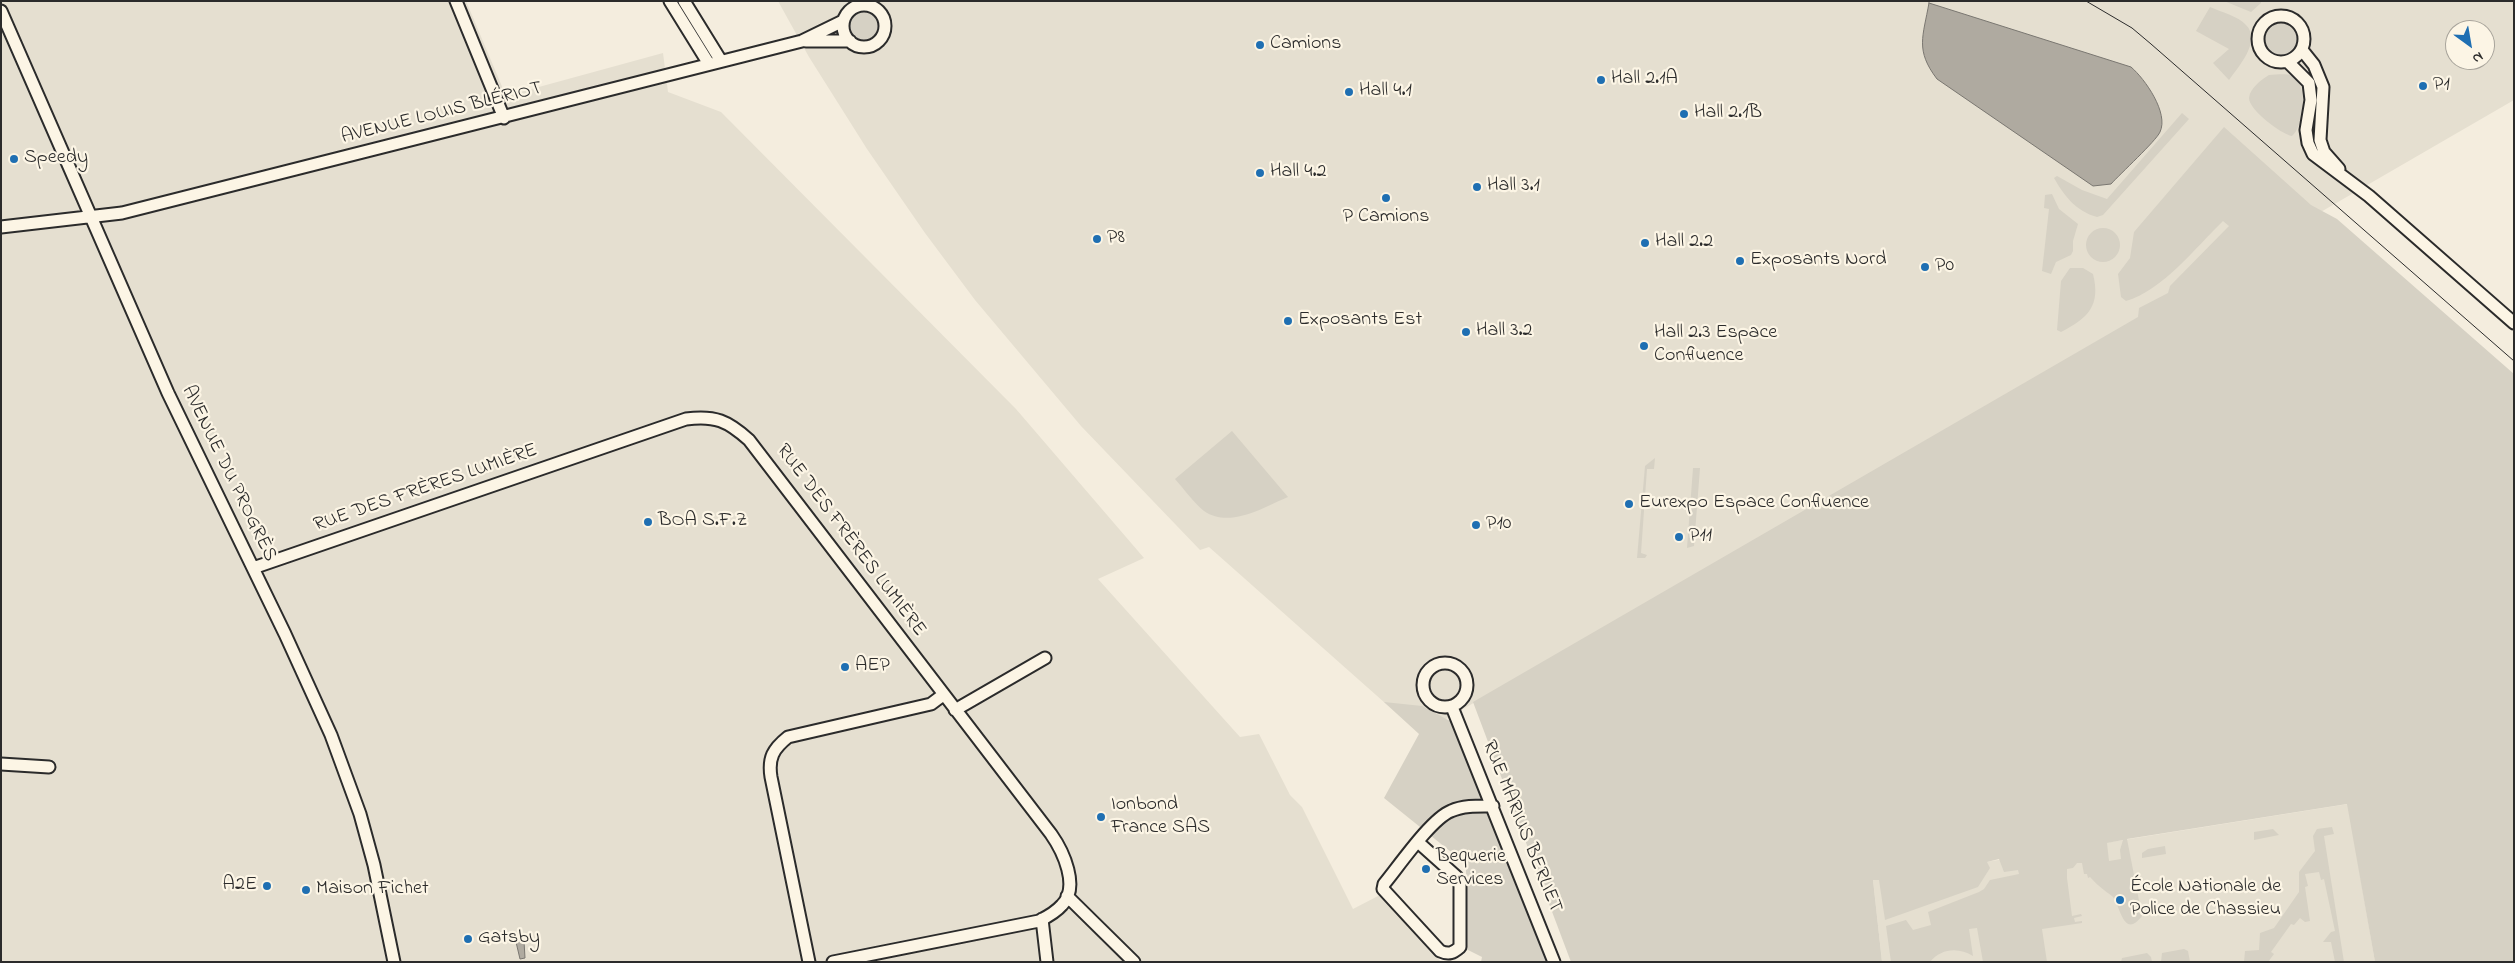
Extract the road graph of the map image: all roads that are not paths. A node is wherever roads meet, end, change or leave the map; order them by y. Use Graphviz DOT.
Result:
graph roads {
  1 [pos="456,1"];
  2 [pos="670,1"];
  3 [pos="684,1"];
  4 [pos="1,11"];
  5 [pos="843,21"];
  6 [pos="802,41"];
  7 [pos="850,41"];
  8 [pos="2302,50"];
  9 [pos="721,61"];
  10 [pos="2288,62"];
  11 [pos="709,64"];
  12 [pos="504,118"];
  13 [pos="2348,180"];
  14 [pos="90,217"];
  15 [pos="1,227"];
  16 [pos="2514,323"];
  17 [pos="253,568"];
  18 [pos="1045,658"];
  19 [pos="943,695"];
  20 [pos="1452,707"];
  21 [pos="955,710"];
  22 [pos="1,764"];
  23 [pos="49,767"];
  24 [pos="1493,806"];
  25 [pos="1419,842"];
  26 [pos="1067,896"];
  27 [pos="1042,919"];
  28 [pos="394,962"];
  29 [pos="809,962"];
  30 [pos="833,962"];
  31 [pos="1047,962"];
  32 [pos="1134,962"];
  33 [pos="1554,962"];
  1 -- 12 [label="street"];
  2 -- 11 [label="street"];
  3 -- 9 [label="street"];
  4 -- 14 [label="street, AVENUE DU PROGRÈS"];
  5 -- 6 [label="street, AVENUE LOUIS BLÉRIOT"];
  5 -- 7 [label="street"];
  5 -- 7 [label="street"];
  6 -- 7 [label="street, AVENUE LOUIS BLÉRIOT"];
  6 -- 9 [label="street, AVENUE LOUIS BLÉRIOT"];
  8 -- 10 [label="street"];
  8 -- 10 [label="street"];
  8 -- 13 [label="street"];
  9 -- 11 [label="street, AVENUE LOUIS BLÉRIOT"];
  10 -- 13 [label="street"];
  11 -- 12 [label="street, AVENUE LOUIS BLÉRIOT"];
  12 -- 14 [label="street, AVENUE LOUIS BLÉRIOT"];
  13 -- 16 [label="street"];
  14 -- 15 [label="street, AVENUE LOUIS BLÉRIOT"];
  14 -- 17 [label="street, AVENUE DU PROGRÈS"];
  17 -- 19 [label="street, RUE DES FRÈRES LUMIÈRE"];
  17 -- 28 [label="street, AVENUE DU PROGRÈS"];
  18 -- 21 [label="street"];
  19 -- 21 [label="street, RUE DES FRÈRES LUMIÈRE"];
  19 -- 29 [label="street"];
  20 -- 24 [label="street, RUE MARIUS BERLIET"];
  21 -- 26 [label="street, RUE DES FRÈRES LUMIÈRE"];
  22 -- 23 [label="street"];
  24 -- 25 [label="street"];
  24 -- 33 [label="street, RUE MARIUS BERLIET"];
  25 -- 25 [label="street"];
  26 -- 27 [label="street"];
  26 -- 32 [label="street"];
  27 -- 30 [label="street"];
  27 -- 31 [label="street"];
}
